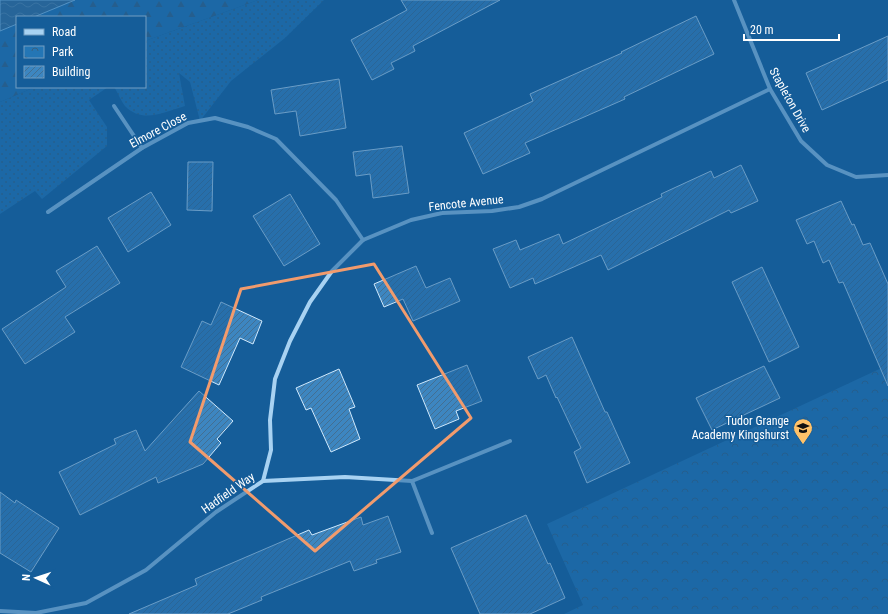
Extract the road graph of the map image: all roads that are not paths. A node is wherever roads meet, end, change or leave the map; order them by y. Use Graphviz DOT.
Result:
graph roads {
  1 [pos="734,0"];
  2 [pos="770,89"];
  3 [pos="114,106"];
  4 [pos="142,148"];
  5 [pos="888,175"];
  6 [pos="48,212"];
  7 [pos="363,240"];
  8 [pos="510,441"];
  9 [pos="263,481"];
  10 [pos="412,481"];
  11 [pos="432,533"];
  12 [pos="0,611"];
  1 -- 2 [label="street, Stapleton Drive"];
  2 -- 5 [label="street, Stapleton Drive"];
  2 -- 7 [label="street, Fencote Avenue"];
  3 -- 4 [label="street"];
  4 -- 6 [label="street, Elmore Close"];
  4 -- 7 [label="street, Elmore Close"];
  7 -- 9 [label="street, Fencote Avenue"];
  8 -- 10 [label="street, Hadfield Way"];
  9 -- 10 [label="street, Hadfield Way"];
  9 -- 12 [label="street, Hadfield Way"];
  10 -- 11 [label="street"];
}
